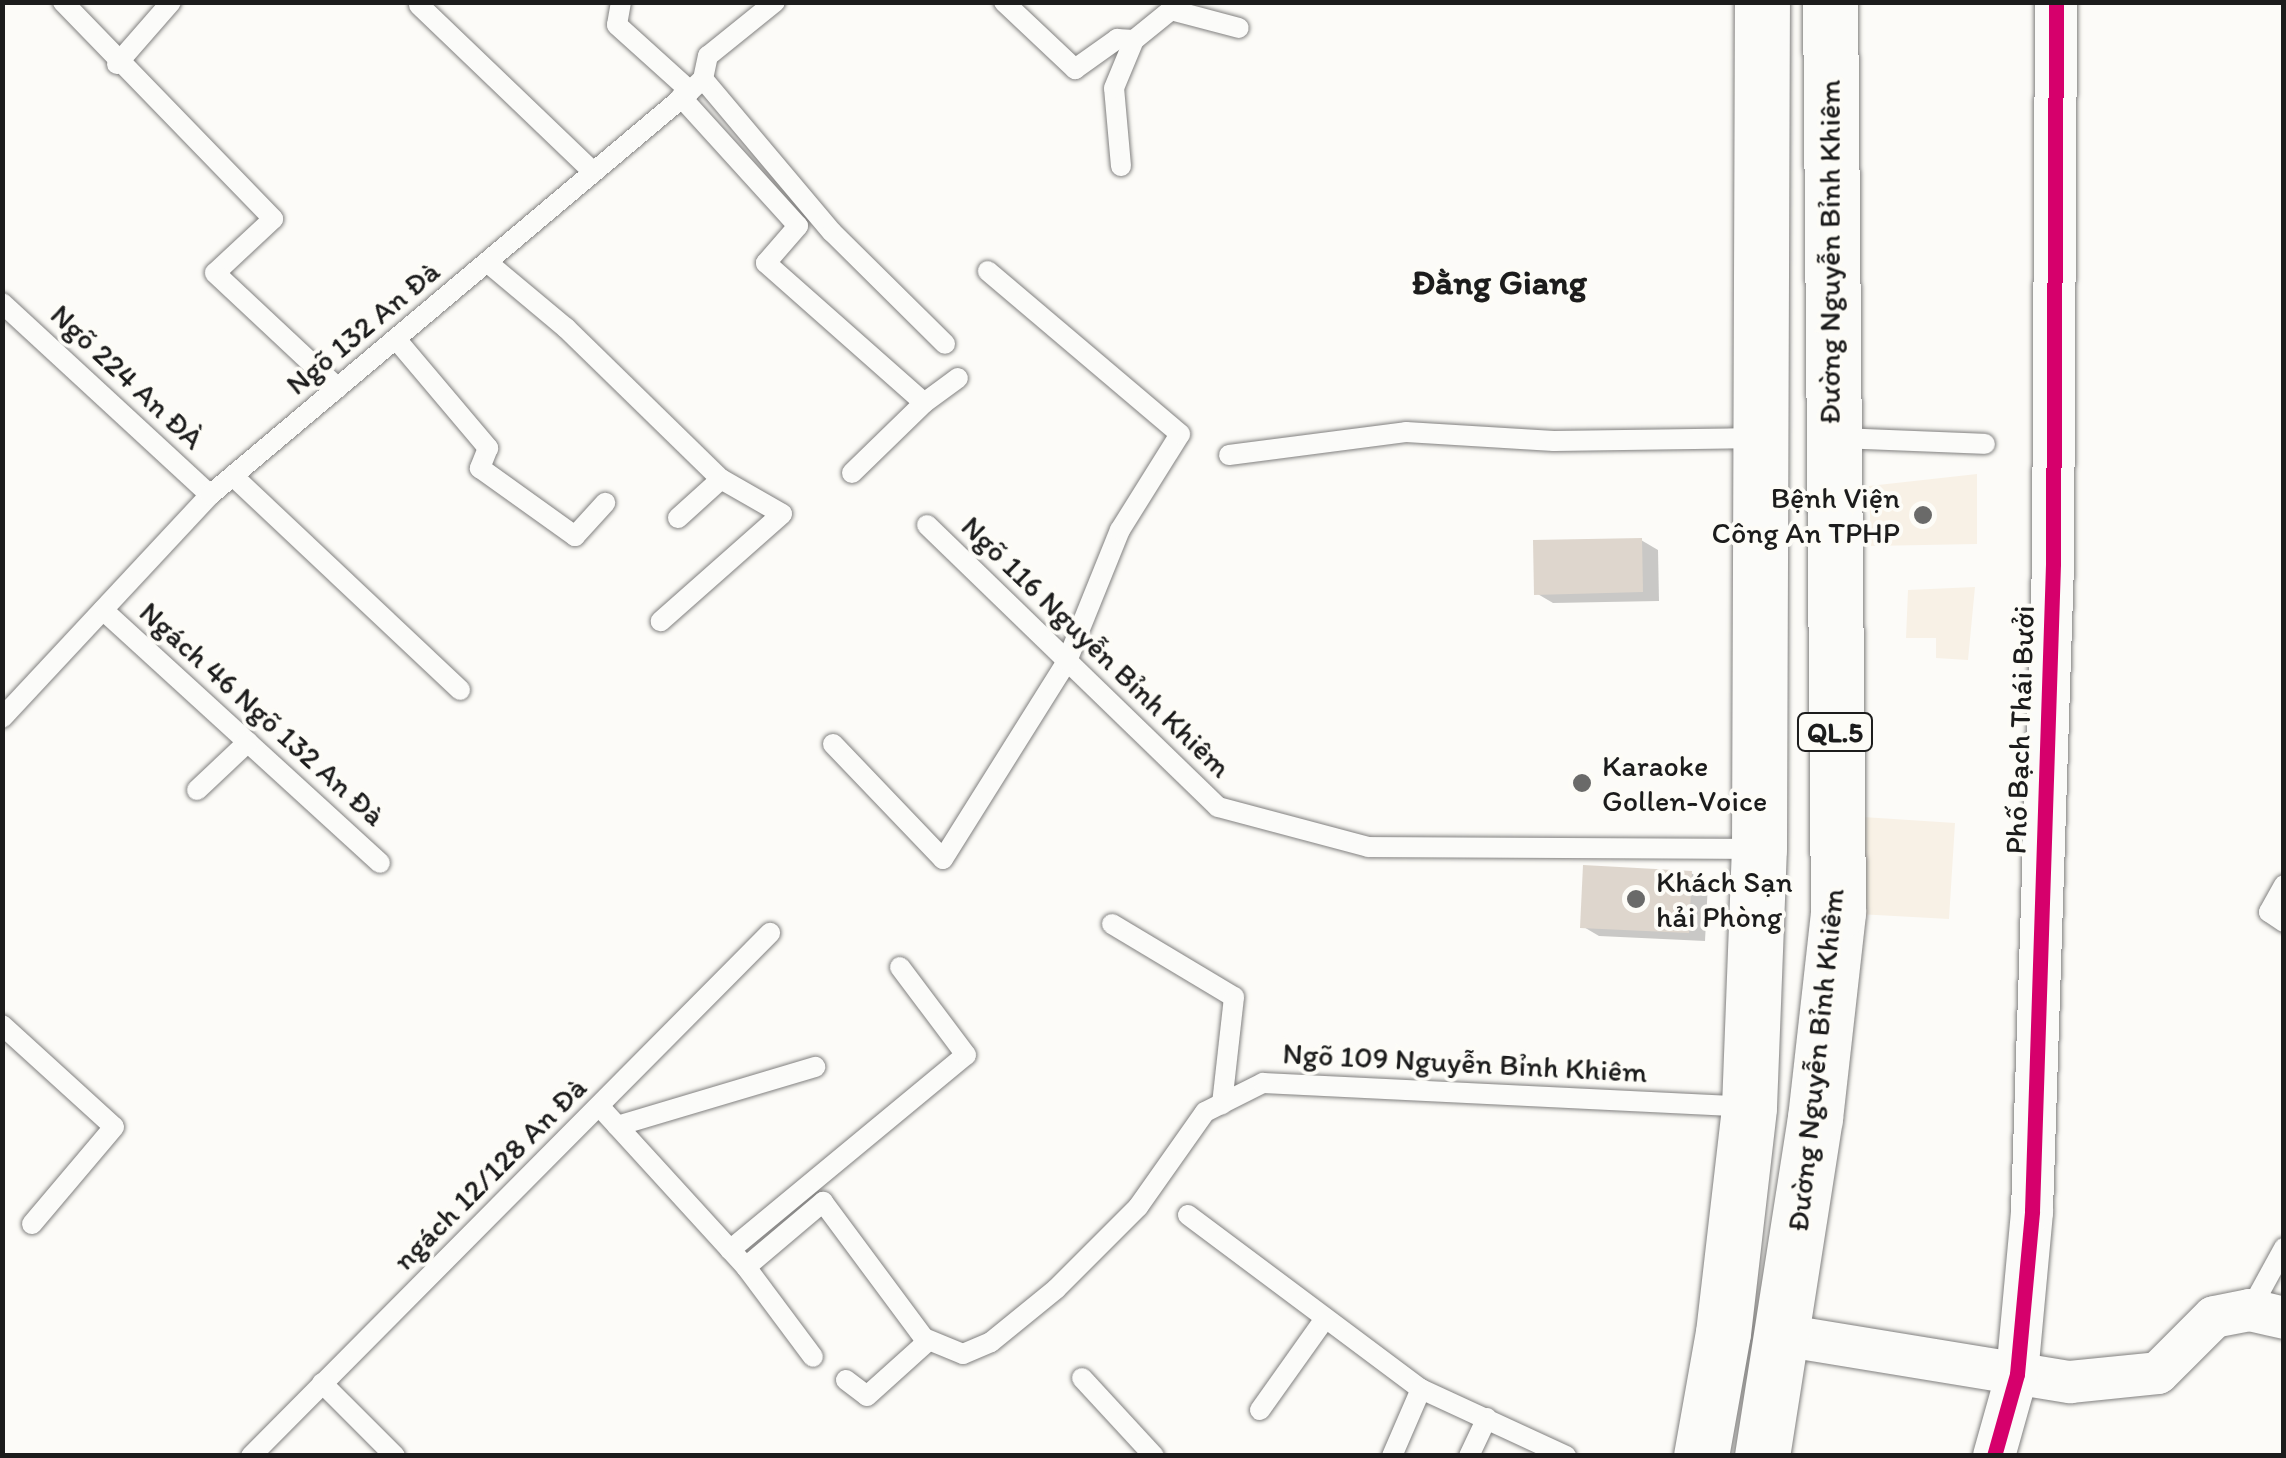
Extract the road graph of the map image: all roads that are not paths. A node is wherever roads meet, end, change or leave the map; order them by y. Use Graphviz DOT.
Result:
graph roads {
  1 [pos="63,2"];
  2 [pos="171,2"];
  3 [pos="621,2"];
  4 [pos="775,2"];
  5 [pos="1004,2"];
  6 [pos="1762,2"];
  7 [pos="1830,2"];
  8 [pos="2056,2"];
  9 [pos="419,4"];
  10 [pos="1239,28"];
  11 [pos="1134,40"];
  12 [pos="117,64"];
  13 [pos="691,89"];
  14 [pos="1121,166"];
  15 [pos="593,172"];
  16 [pos="487,262"];
  17 [pos="988,271"];
  18 [pos="2,303"];
  19 [pos="396,339"];
  20 [pos="944,344"];
  21 [pos="958,378"];
  22 [pos="338,388"];
  23 [pos="924,403"];
  24 [pos="1760,438"];
  25 [pos="1830,438"];
  26 [pos="1985,444"];
  27 [pos="1228,455"];
  28 [pos="852,473"];
  29 [pos="233,476"];
  30 [pos="721,480"];
  31 [pos="210,496"];
  32 [pos="605,503"];
  33 [pos="678,518"];
  34 [pos="927,526"];
  35 [pos="103,610"];
  36 [pos="661,621"];
  37 [pos="1067,661"];
  38 [pos="460,690"];
  39 [pos="2,718"];
  40 [pos="248,742"];
  41 [pos="834,744"];
  42 [pos="197,790"];
  43 [pos="1758,849"];
  44 [pos="380,862"];
  45 [pos="2284,885"];
  46 [pos="2284,922"];
  47 [pos="1112,924"];
  48 [pos="770,933"];
  49 [pos="900,967"];
  50 [pos="2,1026"];
  51 [pos="815,1067"];
  52 [pos="1222,1104"];
  53 [pos="600,1106"];
  54 [pos="1749,1108"];
  55 [pos="618,1126"];
  56 [pos="1188,1215"];
  57 [pos="32,1224"];
  58 [pos="2284,1248"];
  59 [pos="730,1250"];
  60 [pos="746,1268"];
  61 [pos="2267,1314"];
  62 [pos="1324,1320"];
  63 [pos="1782,1335"];
  64 [pos="928,1340"];
  65 [pos="813,1357"];
  66 [pos="2017,1374"];
  67 [pos="1082,1378"];
  68 [pos="846,1380"];
  69 [pos="322,1383"];
  70 [pos="1421,1389"];
  71 [pos="1260,1410"];
  72 [pos="1486,1418"];
  73 [pos="250,1456"];
  74 [pos="395,1456"];
  75 [pos="1154,1456"];
  76 [pos="1392,1456"];
  77 [pos="1469,1456"];
  78 [pos="1566,1456"];
  79 [pos="1700,1456"];
  80 [pos="1762,1456"];
  81 [pos="1994,1456"];
  1 -- 12 [label="lane"];
  2 -- 12 [label="lane"];
  3 -- 13 [label="lane"];
  4 -- 13 [label="lane, Ngõ 132 An Đà"];
  5 -- 11 [label="lane"];
  6 -- 24 [label="highway, Đường Nguyễn Bỉnh Khiêm / QL.5"];
  7 -- 25 [label="highway, Đường Nguyễn Bỉnh Khiêm / QL.5"];
  8 -- 66 [label="street, Phố Bạch Thái Bưởi"];
  9 -- 15 [label="lane"];
  10 -- 11 [label="lane"];
  11 -- 14 [label="lane"];
  12 -- 22 [label="lane"];
  13 -- 15 [label="lane, Ngõ 132 An Đà"];
  13 -- 20 [label="lane"];
  13 -- 23 [label="lane"];
  15 -- 16 [label="lane, Ngõ 132 An Đà"];
  16 -- 19 [label="lane, Ngõ 132 An Đà"];
  16 -- 30 [label="lane"];
  17 -- 37 [label="lane"];
  18 -- 31 [label="lane, Ngõ 224 An ĐÀ"];
  19 -- 22 [label="lane, Ngõ 132 An Đà"];
  19 -- 32 [label="lane"];
  21 -- 23 [label="lane"];
  22 -- 29 [label="lane, Ngõ 132 An Đà"];
  23 -- 28 [label="lane"];
  24 -- 27 [label="lane"];
  24 -- 43 [label="highway, Đường Nguyễn Bỉnh Khiêm / QL.5"];
  25 -- 26 [label="lane"];
  25 -- 63 [label="highway, Đường Nguyễn Bỉnh Khiêm / QL.5"];
  29 -- 31 [label="lane, Ngõ 132 An Đà"];
  29 -- 38 [label="lane"];
  30 -- 33 [label="lane"];
  30 -- 36 [label="lane"];
  31 -- 35 [label="lane, Ngõ 132 An Đà"];
  34 -- 37 [label="lane, Ngõ 116 Nguyễn Bỉnh Khiêm"];
  35 -- 39 [label="lane, Ngõ 132 An Đà"];
  35 -- 40 [label="lane, Ngách 46 Ngõ 132 An Đà"];
  37 -- 41 [label="lane"];
  37 -- 43 [label="lane, Ngõ 116 Nguyễn Bỉnh Khiêm"];
  40 -- 42 [label="lane"];
  40 -- 44 [label="lane, Ngách 46 Ngõ 132 An Đà"];
  43 -- 54 [label="highway, Đường Nguyễn Bỉnh Khiêm / QL.5"];
  45 -- 46 [label="lane"];
  47 -- 52 [label="lane"];
  48 -- 53 [label="lane, ngách 12/128 An Đà"];
  49 -- 59 [label="lane"];
  50 -- 57 [label="lane"];
  51 -- 55 [label="lane"];
  52 -- 54 [label="lane, Ngõ 109 Nguyễn Bỉnh Khiêm"];
  52 -- 64 [label="lane, Ngõ 109 Nguyễn Bỉnh Khiêm"];
  53 -- 55 [label="lane"];
  53 -- 69 [label="lane, ngách 12/128 An Đà"];
  54 -- 79 [label="highway, Đường Nguyễn Bỉnh Khiêm / QL.5"];
  55 -- 59 [label="lane"];
  56 -- 62 [label="lane"];
  58 -- 61 [label="lane"];
  59 -- 60 [label="lane"];
  60 -- 64 [label="lane"];
  60 -- 65 [label="lane"];
  61 -- 66 [label="street"];
  62 -- 70 [label="lane"];
  62 -- 71 [label="lane"];
  63 -- 66 [label="street"];
  63 -- 80 [label="highway, Đường Nguyễn Bỉnh Khiêm / QL.5"];
  64 -- 68 [label="lane"];
  66 -- 81 [label="street, Phố Bạch Thái Bưởi"];
  67 -- 75 [label="lane"];
  69 -- 73 [label="lane, ngách 12/128 An Đà"];
  69 -- 74 [label="lane"];
  70 -- 72 [label="lane"];
  70 -- 76 [label="lane"];
  72 -- 77 [label="lane"];
  72 -- 78 [label="lane"];
}
